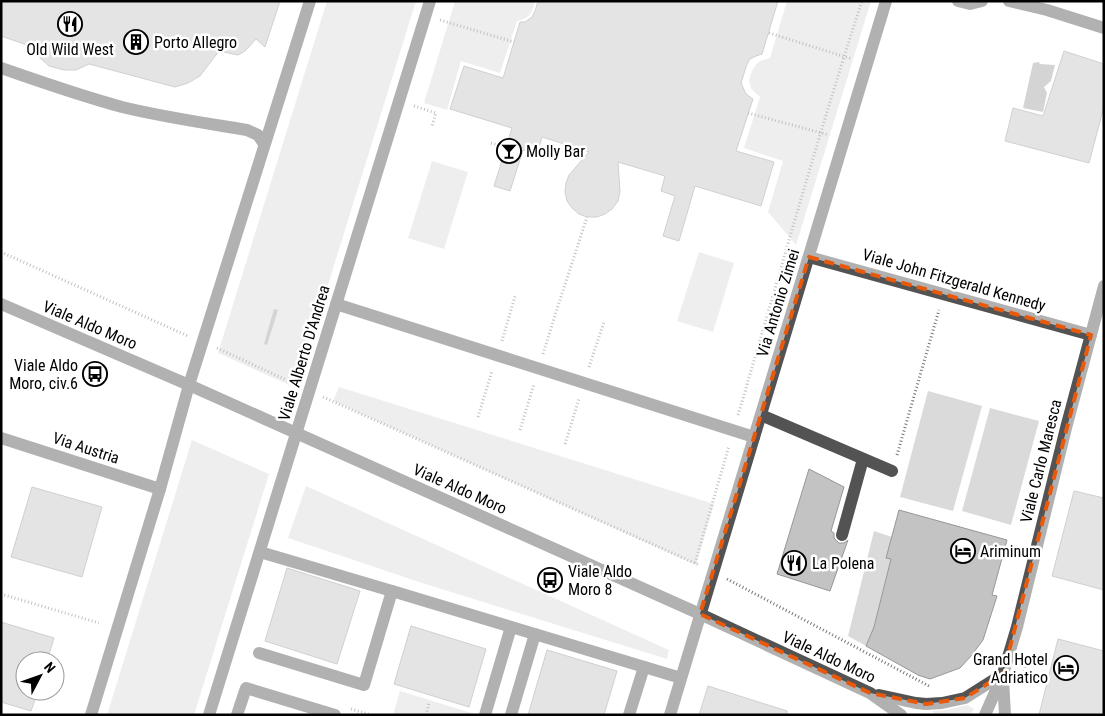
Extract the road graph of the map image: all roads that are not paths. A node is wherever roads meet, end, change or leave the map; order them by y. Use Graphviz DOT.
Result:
graph roads {
  1 [pos="310,1"];
  2 [pos="430,1"];
  3 [pos="886,1"];
  4 [pos="958,1"];
  5 [pos="982,1"];
  6 [pos="1009,1"];
  7 [pos="1032,1"];
  8 [pos="1048,6"];
  9 [pos="1104,28"];
  10 [pos="1,68"];
  11 [pos="264,144"];
  12 [pos="809,257"];
  13 [pos="1104,286"];
  14 [pos="1,304"];
  15 [pos="336,304"];
  16 [pos="1091,335"];
  17 [pos="189,385"];
  18 [pos="760,415"];
  19 [pos="296,434"];
  20 [pos="754,437"];
  21 [pos="1,438"];
  22 [pos="867,461"];
  23 [pos="892,471"];
  24 [pos="160,489"];
  25 [pos="842,535"];
  26 [pos="260,552"];
  27 [pos="392,591"];
  28 [pos="700,614"];
  29 [pos="511,627"];
  30 [pos="535,634"];
  31 [pos="259,653"];
  32 [pos="644,667"];
  33 [pos="1003,674"];
  34 [pos="681,678"];
  35 [pos="870,693"];
  36 [pos="91,715"];
  37 [pos="210,715"];
  38 [pos="237,715"];
  39 [pos="336,715"];
  40 [pos="485,715"];
  41 [pos="511,715"];
  42 [pos="630,715"];
  43 [pos="670,715"];
  44 [pos="901,715"];
  45 [pos="985,715"];
  46 [pos="1005,715"];
  1 -- 11 [label="street"];
  2 -- 15 [label="street, Viale Alberto D'Andrea"];
  3 -- 12 [label="street, Via Antonio Zimei"];
  4 -- 5 [label="street"];
  6 -- 8 [label="street"];
  7 -- 8 [label="street"];
  8 -- 9 [label="street"];
  10 -- 11 [label="street"];
  11 -- 17 [label="street"];
  12 -- 16 [label="street, Viale John Fitzgerald Kennedy"];
  12 -- 18 [label="street, Via Antonio Zimei"];
  13 -- 16 [label="street, Viale Carlo Maresca"];
  14 -- 17 [label="street, Viale Aldo Moro"];
  15 -- 19 [label="street, Viale Alberto D'Andrea"];
  15 -- 20 [label="street"];
  16 -- 33 [label="street, Viale Carlo Maresca"];
  17 -- 19 [label="street, Viale Aldo Moro"];
  17 -- 24 [label="street"];
  18 -- 20 [label="street, Via Antonio Zimei"];
  18 -- 22 [label="street"];
  19 -- 26 [label="street, Viale Alberto D'Andrea"];
  19 -- 28 [label="street, Viale Aldo Moro"];
  20 -- 28 [label="street, Via Antonio Zimei"];
  21 -- 24 [label="street, Via Austria"];
  22 -- 23 [label="street"];
  22 -- 25 [label="street"];
  24 -- 36 [label="street"];
  26 -- 27 [label="street"];
  26 -- 37 [label="street, Viale Alberto D'Andrea"];
  27 -- 29 [label="street"];
  27 -- 31 [label="street"];
  28 -- 34 [label="street, Via Antonio Zimei"];
  28 -- 35 [label="street, Viale Aldo Moro"];
  29 -- 30 [label="street"];
  29 -- 40 [label="street"];
  30 -- 32 [label="street"];
  30 -- 41 [label="street"];
  32 -- 34 [label="street"];
  32 -- 42 [label="street"];
  33 -- 35 [label="street"];
  33 -- 45 [label="street, Viale Carlo Maresca"];
  33 -- 46 [label="street, Viale Carlo Maresca"];
  34 -- 43 [label="street, Via Antonio Zimei"];
  35 -- 44 [label="street, Viale Aldo Moro"];
  38 -- 39 [label="street"];
}
